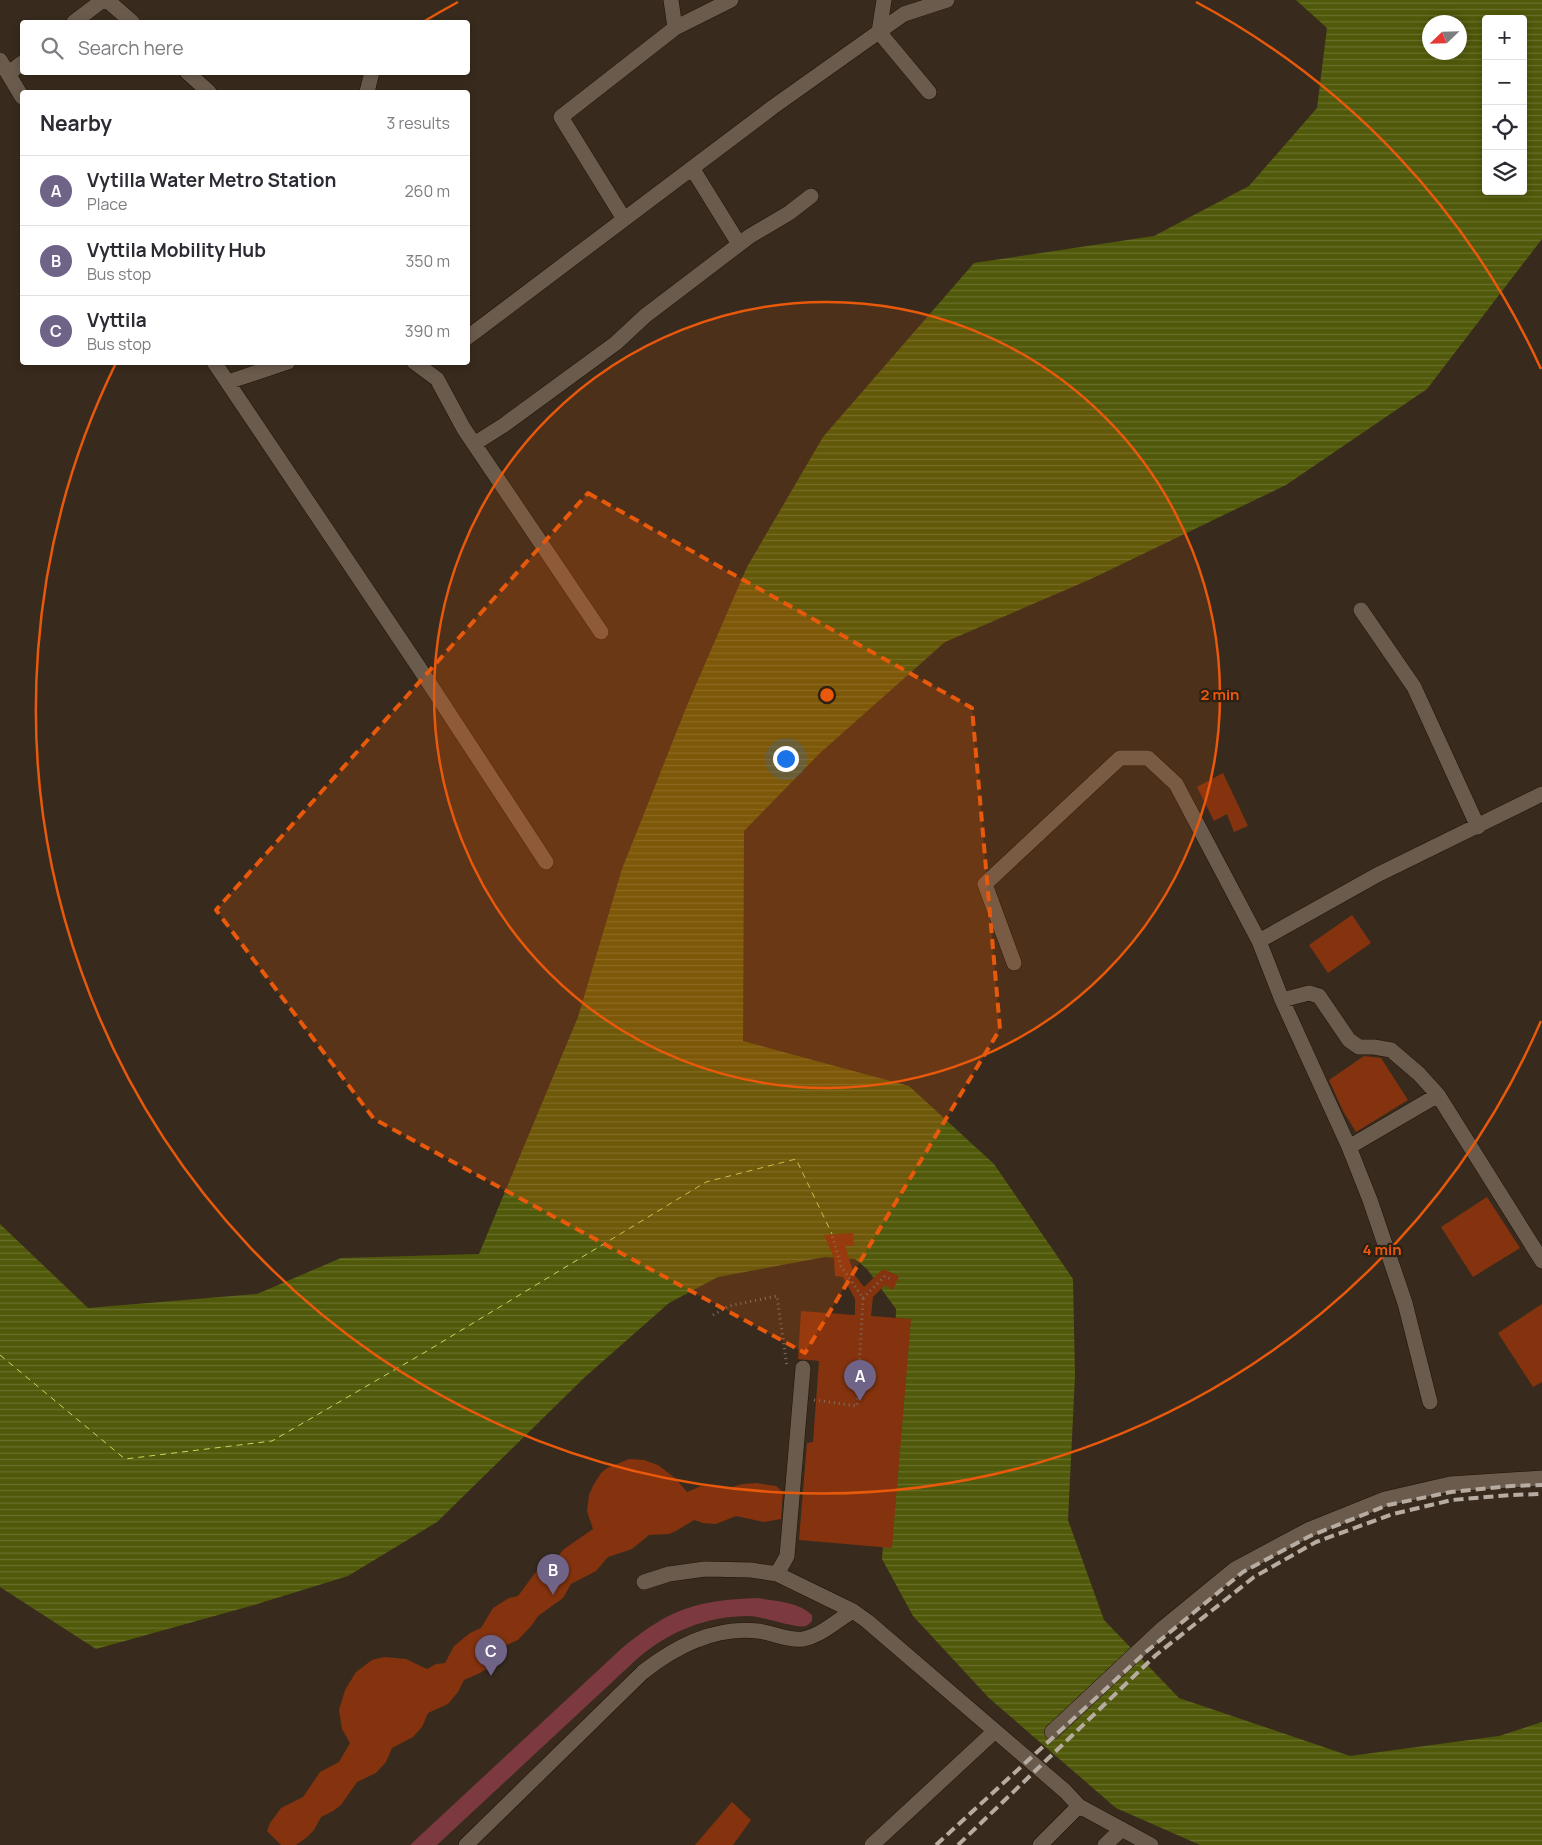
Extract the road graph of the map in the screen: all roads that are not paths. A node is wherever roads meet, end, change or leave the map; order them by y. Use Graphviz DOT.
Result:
graph roads {
  1 [pos="105,0"];
  2 [pos="671,0"];
  3 [pos="731,0"];
  4 [pos="884,0"];
  5 [pos="947,0"];
  6 [pos="77,20"];
  7 [pos="130,20"];
  8 [pos="675,28"];
  9 [pos="879,32"];
  10 [pos="0,60"];
  11 [pos="20,65"];
  12 [pos="8,74"];
  13 [pos="190,75"];
  14 [pos="371,75"];
  15 [pos="207,90"];
  16 [pos="368,90"];
  17 [pos="929,92"];
  18 [pos="20,94"];
  19 [pos="692,168"];
  20 [pos="811,196"];
  21 [pos="624,219"];
  22 [pos="739,244"];
  23 [pos="470,335"];
  24 [pos="216,365"];
  25 [pos="279,365"];
  26 [pos="424,365"];
  27 [pos="228,382"];
  28 [pos="474,444"];
  29 [pos="1361,610"];
  30 [pos="600,632"];
  31 [pos="1542,794"];
  32 [pos="1478,827"];
  33 [pos="546,862"];
  34 [pos="1259,941"];
  35 [pos="1014,963"];
  36 [pos="1282,1000"];
  37 [pos="1438,1095"];
  38 [pos="1349,1147"];
  39 [pos="1542,1262"];
  40 [pos="802,1368"];
  41 [pos="1430,1402"];
  42 [pos="1542,1478"];
  43 [pos="777,1574"];
  44 [pos="644,1582"];
  45 [pos="853,1611"];
  46 [pos="995,1731"];
  47 [pos="1052,1732"];
  48 [pos="1080,1806"];
  49 [pos="1122,1829"];
  50 [pos="466,1845"];
  51 [pos="872,1845"];
  52 [pos="1040,1845"];
  53 [pos="1105,1845"];
  54 [pos="1151,1845"];
  1 -- 6 [label="street"];
  1 -- 7 [label="street"];
  2 -- 8 [label="street"];
  3 -- 8 [label="street"];
  4 -- 9 [label="street"];
  5 -- 9 [label="street"];
  8 -- 21 [label="street"];
  9 -- 17 [label="street"];
  9 -- 19 [label="street"];
  10 -- 12 [label="street"];
  11 -- 12 [label="street"];
  12 -- 18 [label="street"];
  13 -- 15 [label="street"];
  14 -- 16 [label="street"];
  19 -- 21 [label="street"];
  19 -- 22 [label="street"];
  20 -- 22 [label="street"];
  21 -- 23 [label="street"];
  22 -- 28 [label="street"];
  24 -- 27 [label="street"];
  25 -- 27 [label="street"];
  26 -- 28 [label="street"];
  27 -- 33 [label="street"];
  28 -- 30 [label="street"];
  29 -- 32 [label="street"];
  31 -- 32 [label="street"];
  32 -- 34 [label="street"];
  34 -- 35 [label="street"];
  34 -- 36 [label="street"];
  36 -- 37 [label="street"];
  36 -- 38 [label="street"];
  37 -- 38 [label="street"];
  37 -- 39 [label="street"];
  38 -- 41 [label="street"];
  40 -- 43 [label="street"];
  42 -- 47 [label="street"];
  43 -- 44 [label="street"];
  43 -- 45 [label="street"];
  45 -- 46 [label="street"];
  45 -- 50 [label="street"];
  46 -- 48 [label="street"];
  46 -- 51 [label="street"];
  48 -- 49 [label="street"];
  48 -- 52 [label="street"];
  49 -- 53 [label="street"];
  49 -- 54 [label="street"];
}
